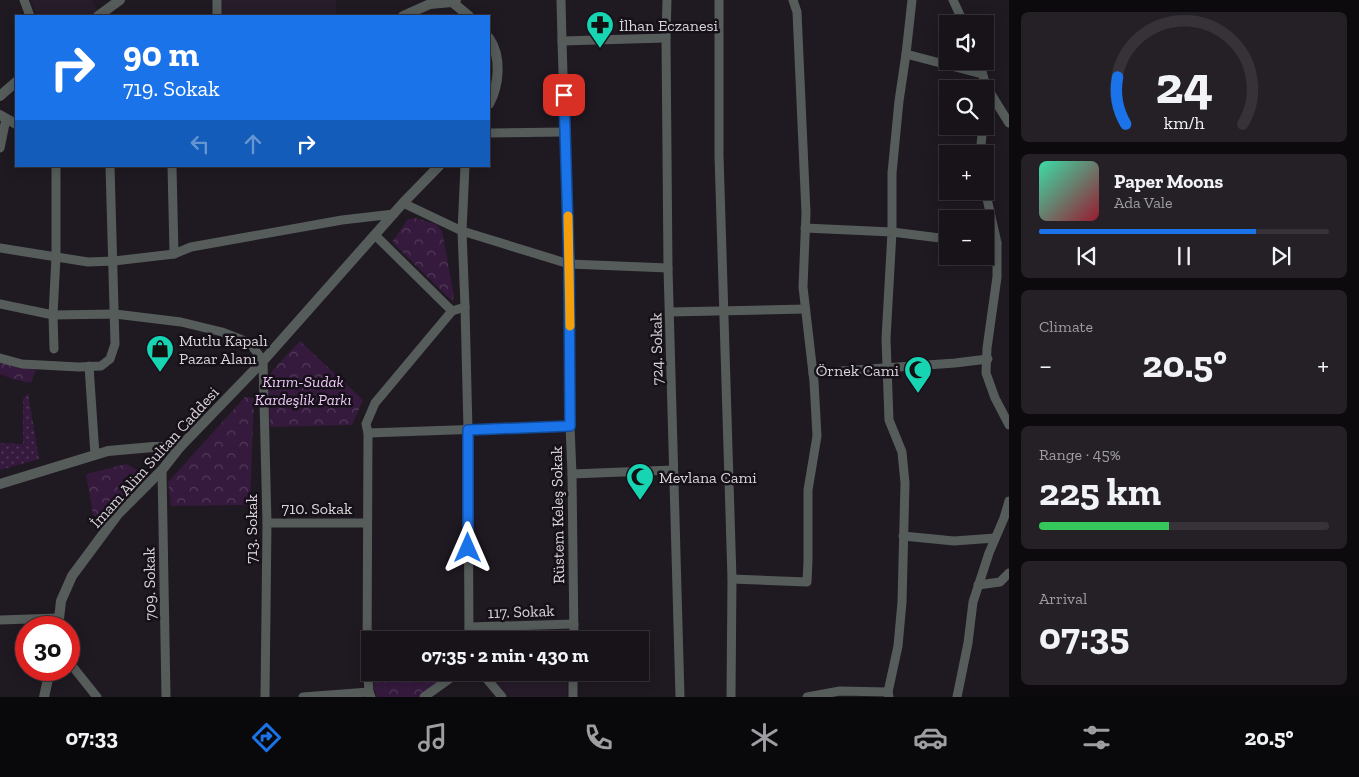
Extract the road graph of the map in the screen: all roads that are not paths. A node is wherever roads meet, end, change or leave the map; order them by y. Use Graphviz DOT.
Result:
graph roads {
  1 [pos="24,0"];
  2 [pos="120,0"];
  3 [pos="217,0"];
  4 [pos="561,0"];
  5 [pos="667,0"];
  6 [pos="719,0"];
  7 [pos="793,0"];
  8 [pos="912,0"];
  9 [pos="953,0"];
  10 [pos="454,1"];
  11 [pos="30,15"];
  12 [pos="99,15"];
  13 [pos="217,15"];
  14 [pos="405,15"];
  15 [pos="469,15"];
  16 [pos="960,15"];
  17 [pos="666,38"];
  18 [pos="490,40"];
  19 [pos="562,41"];
  20 [pos="906,54"];
  21 [pos="981,70"];
  22 [pos="982,74"];
  23 [pos="984,80"];
  24 [pos="994,99"];
  25 [pos="490,102"];
  26 [pos="3,122"];
  27 [pos="1009,123"];
  28 [pos="565,132"];
  29 [pos="490,133"];
  30 [pos="0,148"];
  31 [pos="56,167"];
  32 [pos="110,167"];
  33 [pos="172,167"];
  34 [pos="438,167"];
  35 [pos="465,167"];
  36 [pos="987,200"];
  37 [pos="403,203"];
  38 [pos="394,214"];
  39 [pos="805,228"];
  40 [pos="462,231"];
  41 [pos="892,232"];
  42 [pos="375,235"];
  43 [pos="939,238"];
  44 [pos="994,243"];
  45 [pos="997,243"];
  46 [pos="0,248"];
  47 [pos="174,254"];
  48 [pos="56,257"];
  49 [pos="114,260"];
  50 [pos="569,264"];
  51 [pos="668,268"];
  52 [pos="0,304"];
  53 [pos="465,307"];
  54 [pos="805,309"];
  55 [pos="452,311"];
  56 [pos="724,311"];
  57 [pos="670,312"];
  58 [pos="115,314"];
  59 [pos="54,315"];
  60 [pos="54,349"];
  61 [pos="0,358"];
  62 [pos="988,359"];
  63 [pos="263,360"];
  64 [pos="89,366"];
  65 [pos="887,368"];
  66 [pos="813,373"];
  67 [pos="1009,425"];
  68 [pos="570,426"];
  69 [pos="468,430"];
  70 [pos="368,434"];
  71 [pos="180,447"];
  72 [pos="95,455"];
  73 [pos="162,470"];
  74 [pos="673,470"];
  75 [pos="572,474"];
  76 [pos="0,484"];
  77 [pos="1009,502"];
  78 [pos="266,523"];
  79 [pos="367,523"];
  80 [pos="903,536"];
  81 [pos="995,538"];
  82 [pos="1009,573"];
  83 [pos="732,580"];
  84 [pos="978,585"];
  85 [pos="59,616"];
  86 [pos="0,620"];
  87 [pos="15,621"];
  88 [pos="574,624"];
  89 [pos="469,627"];
  90 [pos="368,631"];
  91 [pos="469,631"];
  92 [pos="574,631"];
  93 [pos="80,676"];
  94 [pos="48,681"];
  95 [pos="369,681"];
  96 [pos="446,681"];
  97 [pos="489,681"];
  98 [pos="573,681"];
  99 [pos="370,694"];
  100 [pos="889,694"];
  101 [pos="44,697"];
  102 [pos="97,697"];
  103 [pos="166,697"];
  104 [pos="265,697"];
  105 [pos="303,697"];
  106 [pos="315,697"];
  107 [pos="424,697"];
  108 [pos="502,697"];
  109 [pos="573,697"];
  110 [pos="680,697"];
  111 [pos="731,697"];
  112 [pos="807,697"];
  113 [pos="957,697"];
  1 -- 11 [label="street"];
  2 -- 12 [label="street"];
  3 -- 13 [label="street"];
  4 -- 19 [label="street, Rüstem Keleş Sokak"];
  5 -- 17 [label="street, 724. Sokak"];
  6 -- 56 [label="street"];
  7 -- 39 [label="street"];
  8 -- 20 [label="street"];
  9 -- 16 [label="street"];
  10 -- 14 [label="street"];
  10 -- 15 [label="street"];
  17 -- 19 [label="street"];
  17 -- 51 [label="street, 724. Sokak"];
  18 -- 25 [label="street"];
  19 -- 28 [label="street, Rüstem Keleş Sokak"];
  20 -- 22 [label="street"];
  20 -- 41 [label="street"];
  21 -- 22 [label="street"];
  22 -- 23 [label="street"];
  24 -- 27 [label="street"];
  26 -- 30 [label="street"];
  28 -- 29 [label="street"];
  28 -- 50 [label="street, Rüstem Keleş Sokak"];
  31 -- 48 [label="street"];
  32 -- 49 [label="street"];
  33 -- 47 [label="street"];
  34 -- 37 [label="street, İmam Alim Sultan Caddesi"];
  35 -- 40 [label="street"];
  36 -- 45 [label="street"];
  37 -- 38 [label="street, İmam Alim Sultan Caddesi"];
  37 -- 40 [label="street"];
  38 -- 42 [label="street, İmam Alim Sultan Caddesi"];
  38 -- 47 [label="street"];
  39 -- 41 [label="street"];
  39 -- 54 [label="street"];
  40 -- 50 [label="street"];
  40 -- 53 [label="street"];
  41 -- 43 [label="street"];
  41 -- 65 [label="street"];
  42 -- 55 [label="street"];
  42 -- 63 [label="street, İmam Alim Sultan Caddesi"];
  44 -- 45 [label="street"];
  45 -- 62 [label="street"];
  46 -- 48 [label="street"];
  47 -- 49 [label="street"];
  48 -- 49 [label="street"];
  48 -- 59 [label="street"];
  49 -- 58 [label="street"];
  50 -- 51 [label="street"];
  50 -- 68 [label="street, Rüstem Keleş Sokak"];
  51 -- 57 [label="street, 724. Sokak"];
  52 -- 59 [label="street"];
  53 -- 55 [label="street"];
  53 -- 69 [label="street"];
  54 -- 56 [label="street"];
  54 -- 66 [label="street"];
  55 -- 70 [label="street"];
  56 -- 57 [label="street"];
  56 -- 83 [label="street"];
  57 -- 74 [label="street, 724. Sokak"];
  58 -- 59 [label="street"];
  58 -- 63 [label="street"];
  58 -- 64 [label="street"];
  59 -- 60 [label="street"];
  61 -- 64 [label="street"];
  62 -- 65 [label="street"];
  62 -- 67 [label="street"];
  63 -- 71 [label="street, İmam Alim Sultan Caddesi"];
  63 -- 78 [label="street, 713. Sokak"];
  64 -- 72 [label="street"];
  65 -- 66 [label="street"];
  65 -- 80 [label="street"];
  66 -- 83 [label="street"];
  68 -- 69 [label="street"];
  68 -- 75 [label="street, Rüstem Keleş Sokak"];
  69 -- 70 [label="street"];
  69 -- 89 [label="street"];
  70 -- 79 [label="street"];
  71 -- 72 [label="street"];
  71 -- 73 [label="street, İmam Alim Sultan Caddesi"];
  72 -- 76 [label="street"];
  73 -- 85 [label="street, İmam Alim Sultan Caddesi"];
  73 -- 103 [label="street, 709. Sokak"];
  74 -- 75 [label="street"];
  74 -- 110 [label="street, 724. Sokak"];
  75 -- 88 [label="street, Rüstem Keleş Sokak"];
  77 -- 81 [label="street"];
  78 -- 79 [label="street, 710. Sokak"];
  78 -- 104 [label="street, 713. Sokak"];
  79 -- 90 [label="street"];
  80 -- 81 [label="street"];
  80 -- 100 [label="street"];
  81 -- 84 [label="street"];
  82 -- 84 [label="street"];
  83 -- 111 [label="street"];
  84 -- 113 [label="street"];
  86 -- 87 [label="street"];
  88 -- 89 [label="street, 117. Sokak"];
  88 -- 92 [label="street, Rüstem Keleş Sokak"];
  89 -- 91 [label="street"];
  93 -- 102 [label="street"];
  94 -- 101 [label="street"];
  95 -- 99 [label="street"];
  96 -- 107 [label="street"];
  97 -- 108 [label="street"];
  98 -- 109 [label="street"];
  99 -- 106 [label="street"];
  100 -- 112 [label="street"];
  105 -- 106 [label="street"];
}
